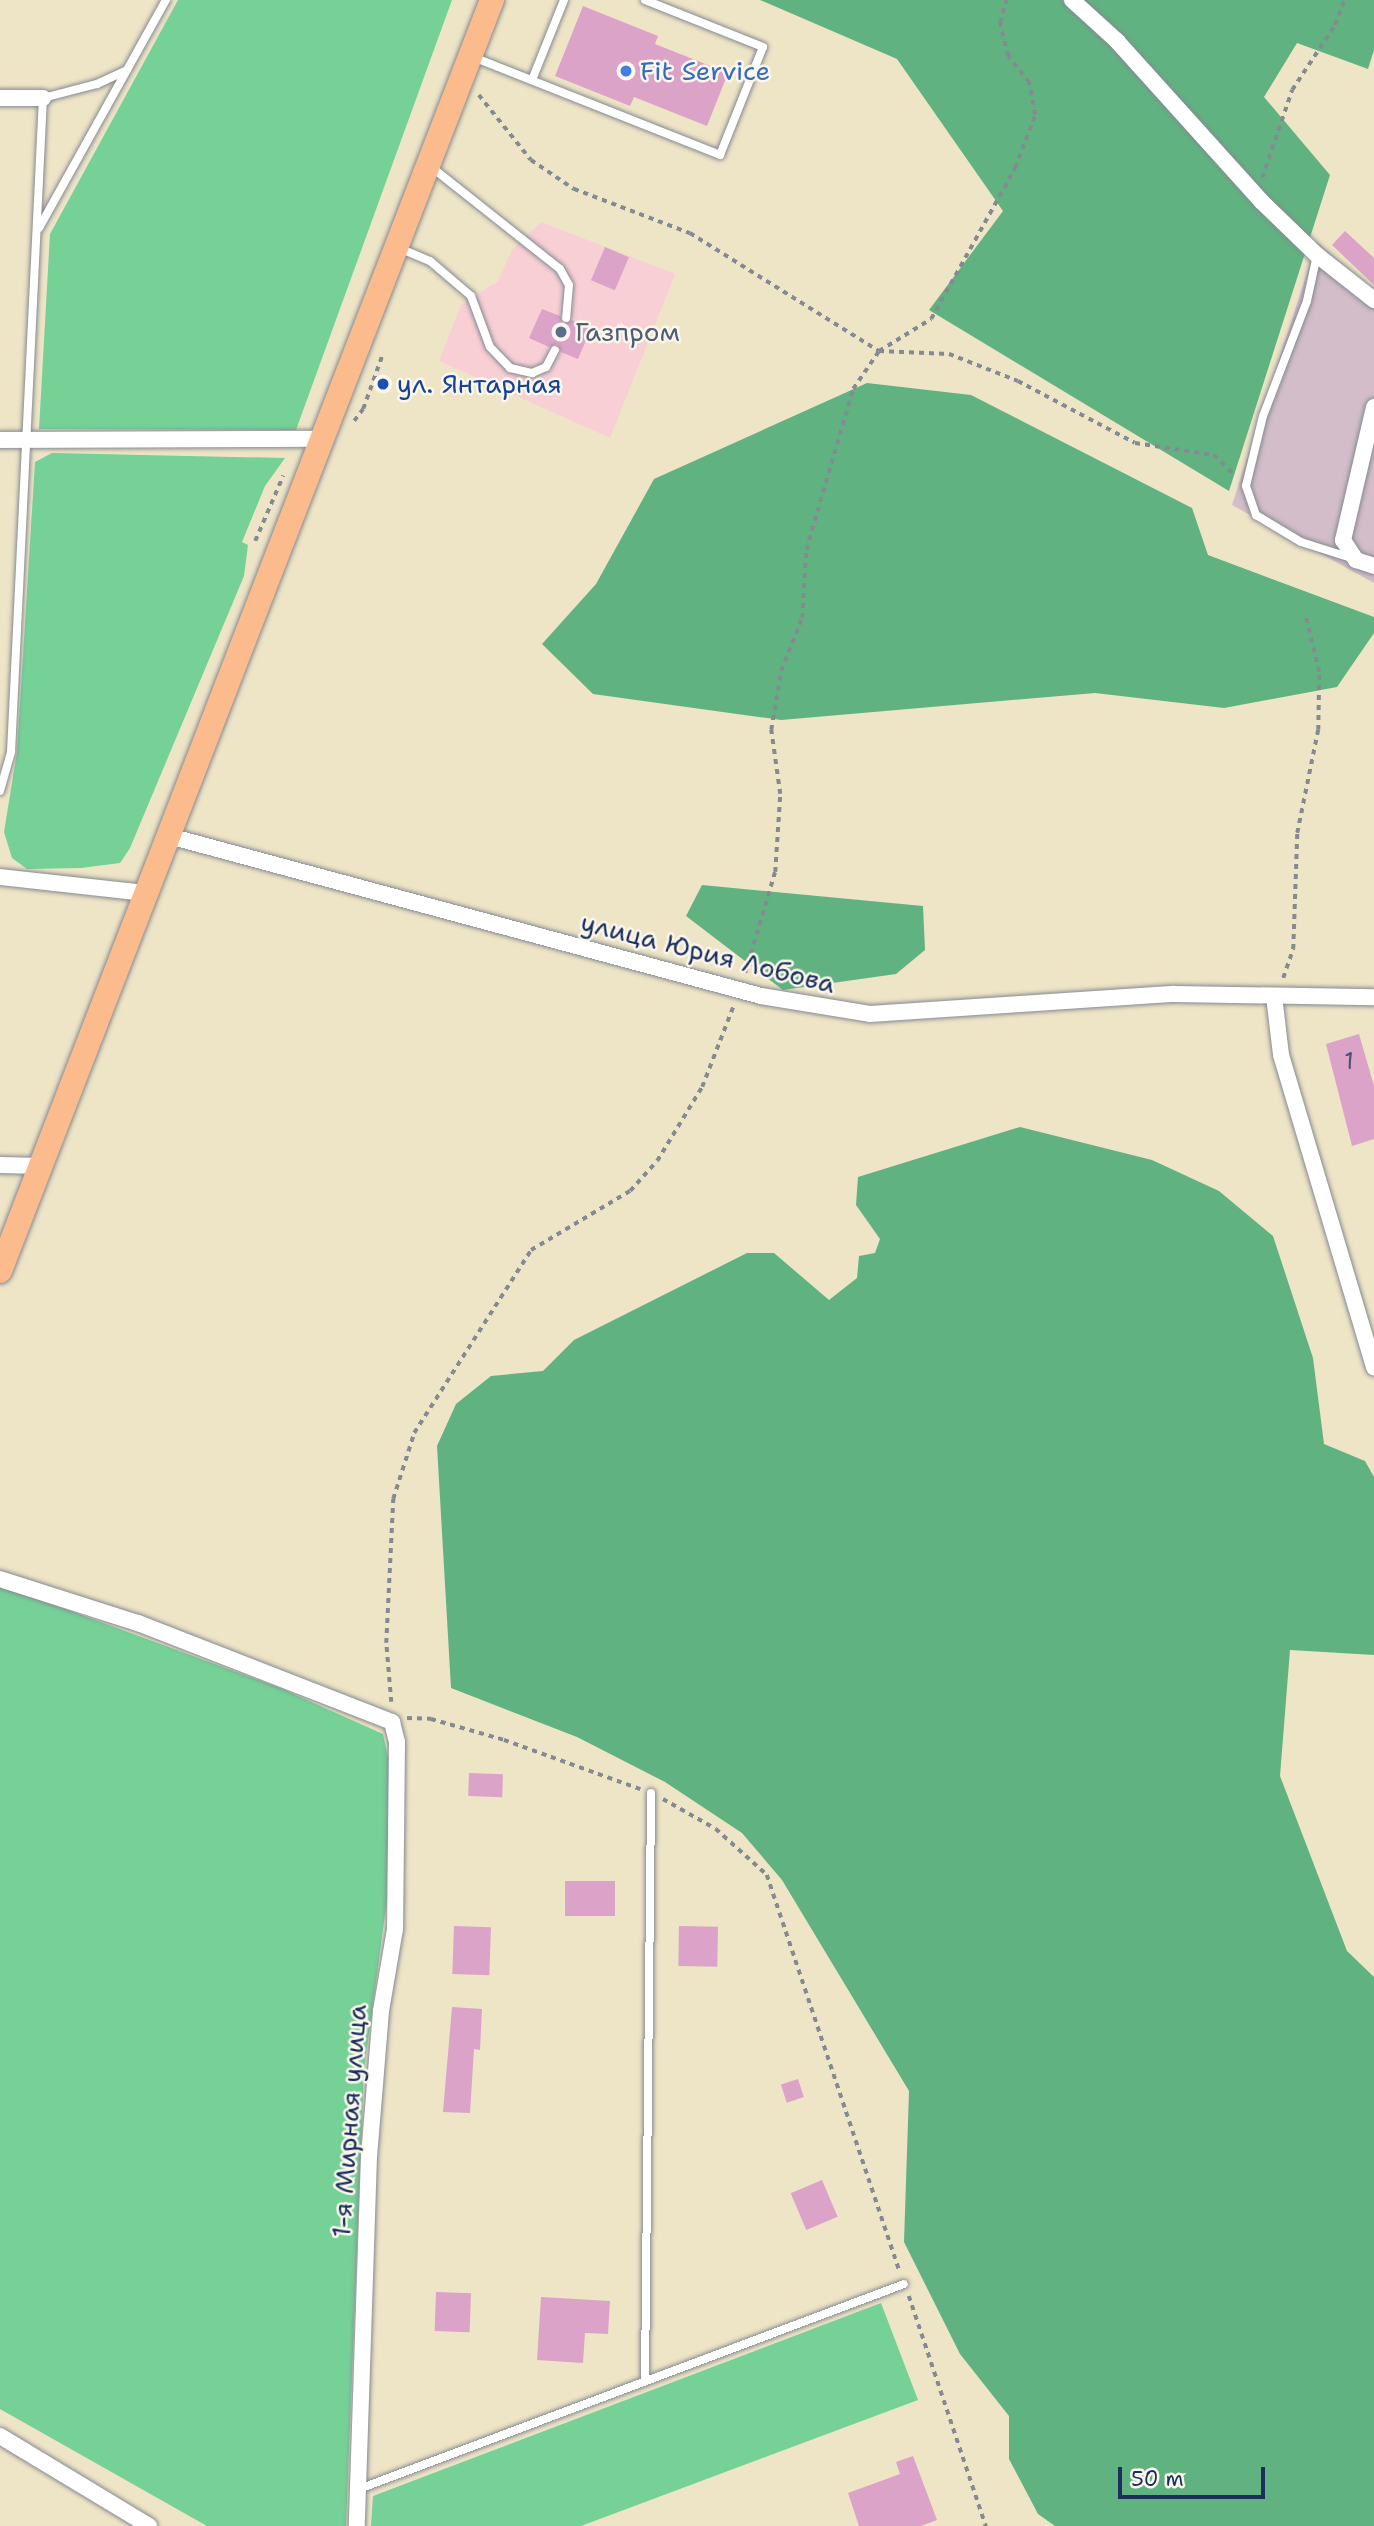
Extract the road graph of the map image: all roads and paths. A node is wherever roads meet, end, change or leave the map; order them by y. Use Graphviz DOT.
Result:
graph roads {
  1 [pos="166,0"];
  2 [pos="492,0"];
  3 [pos="564,0"];
  4 [pos="645,0"];
  5 [pos="1006,0"];
  6 [pos="1072,0"];
  7 [pos="1344,0"];
  8 [pos="468,64"];
  9 [pos="127,70"];
  10 [pos="532,80"];
  11 [pos="0,98"];
  12 [pos="43,98"];
  13 [pos="428,165"];
  14 [pos="1257,196"];
  15 [pos="38,231"];
  16 [pos="396,247"];
  17 [pos="1317,255"];
  18 [pos="1374,300"];
  19 [pos="566,318"];
  20 [pos="555,350"];
  21 [pos="879,351"];
  22 [pos="1374,407"];
  23 [pos="29,438"];
  24 [pos="322,439"];
  25 [pos="0,440"];
  26 [pos="286,471"];
  27 [pos="1246,485"];
  28 [pos="255,541"];
  29 [pos="1356,560"];
  30 [pos="1374,566"];
  31 [pos="1305,614"];
  32 [pos="0,791"];
  33 [pos="169,836"];
  34 [pos="3,873"];
  35 [pos="146,893"];
  36 [pos="739,990"];
  37 [pos="1274,996"];
  38 [pos="1374,997"];
  39 [pos="0,1165"];
  40 [pos="41,1166"];
  41 [pos="0,1271"];
  42 [pos="1374,1367"];
  43 [pos="0,1579"];
  44 [pos="392,1722"];
  45 [pos="651,1793"];
  46 [pos="904,2284"];
  47 [pos="645,2380"];
  48 [pos="0,2436"];
  49 [pos="359,2489"];
  50 [pos="149,2526"];
  51 [pos="357,2526"];
  52 [pos="986,2526"];
  1 -- 9 [label="lane"];
  2 -- 8 [label="main road"];
  3 -- 10 [label="lane"];
  4 -- 10 [label="lane"];
  5 -- 21 [label="path"];
  6 -- 14 [label="street"];
  7 -- 14 [label="path"];
  8 -- 10 [label="lane"];
  8 -- 13 [label="main road"];
  8 -- 21 [label="path"];
  9 -- 12 [label="lane"];
  9 -- 15 [label="lane"];
  11 -- 12 [label="street"];
  12 -- 15 [label="lane"];
  13 -- 16 [label="main road"];
  13 -- 19 [label="lane"];
  14 -- 17 [label="street"];
  15 -- 23 [label="lane"];
  16 -- 20 [label="lane"];
  16 -- 24 [label="main road"];
  17 -- 18 [label="street"];
  17 -- 27 [label="lane"];
  21 -- 27 [label="path"];
  21 -- 36 [label="path"];
  22 -- 29 [label="street"];
  23 -- 24 [label="street"];
  23 -- 25 [label="street"];
  23 -- 32 [label="lane"];
  24 -- 33 [label="main road"];
  26 -- 28 [label="path"];
  27 -- 29 [label="lane"];
  29 -- 30 [label="street"];
  31 -- 37 [label="path"];
  33 -- 35 [label="main road"];
  33 -- 36 [label="street, улица Юрия Лобова"];
  34 -- 35 [label="street"];
  35 -- 40 [label="main road"];
  36 -- 37 [label="street, улица Юрия Лобова"];
  36 -- 44 [label="path"];
  37 -- 38 [label="street, улица Юрия Лобова"];
  37 -- 42 [label="street"];
  39 -- 40 [label="street"];
  40 -- 41 [label="main road"];
  43 -- 44 [label="street"];
  44 -- 45 [label="path"];
  44 -- 49 [label="street, 1-я Мирная улица"];
  45 -- 46 [label="path"];
  45 -- 47 [label="lane"];
  46 -- 47 [label="lane"];
  46 -- 52 [label="path"];
  47 -- 49 [label="lane"];
  48 -- 50 [label="street"];
  49 -- 51 [label="street, 1-я Мирная улица"];
}
